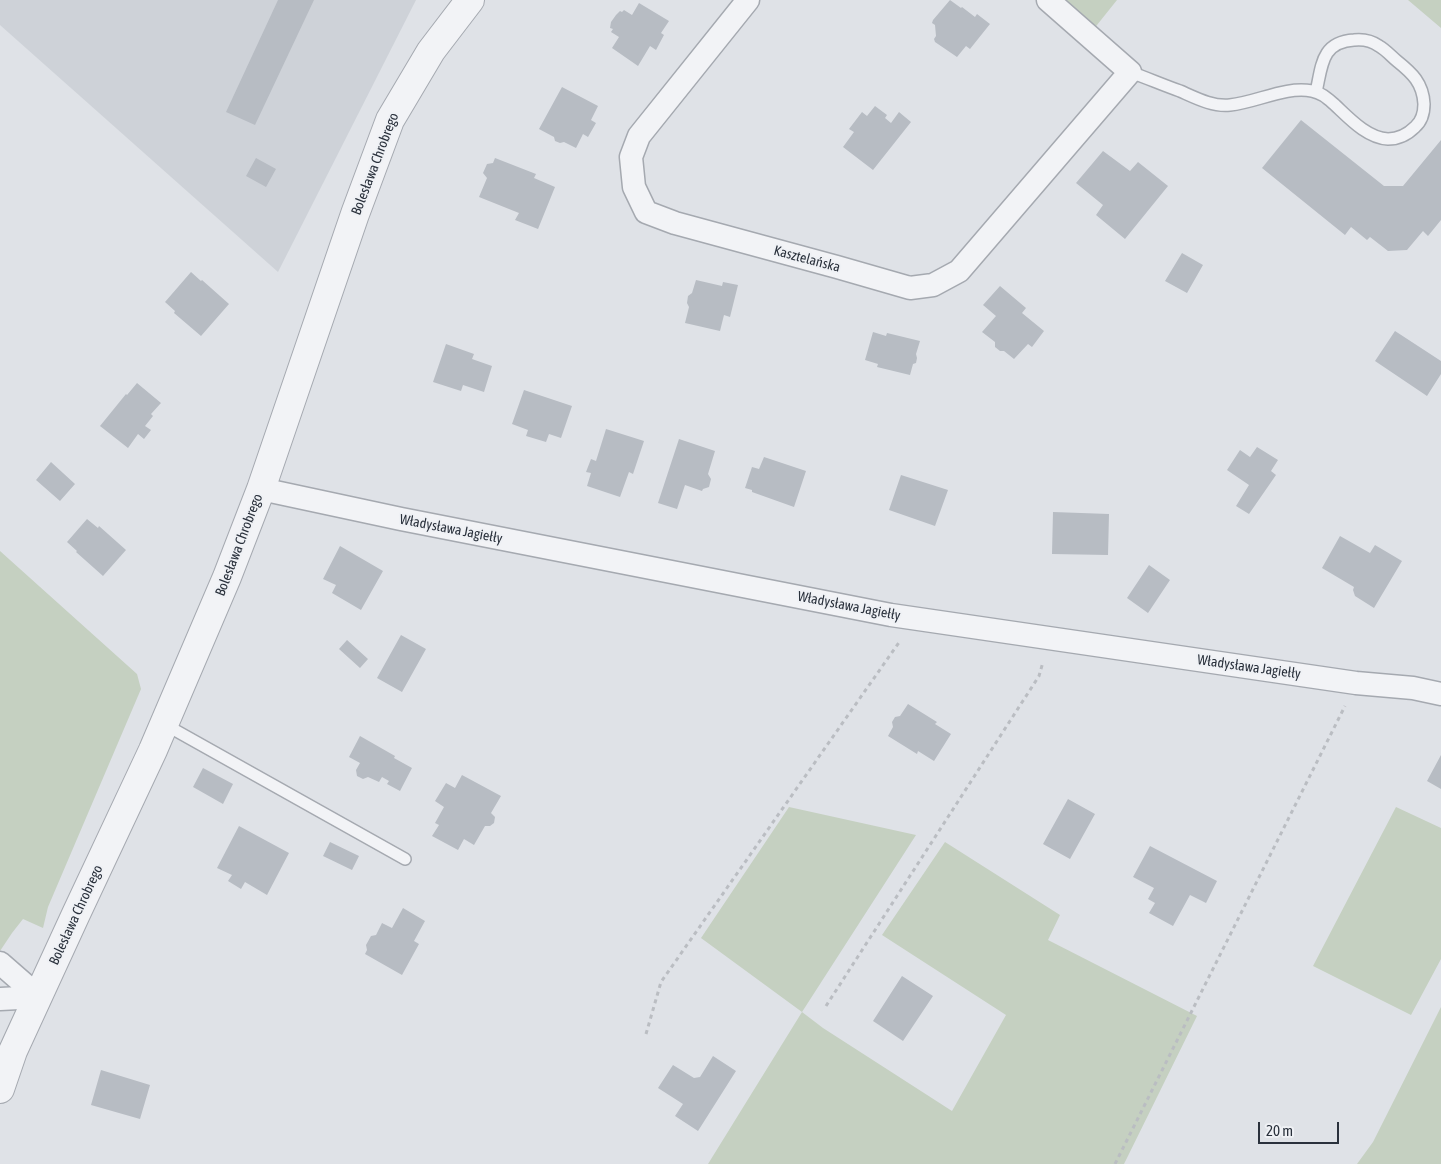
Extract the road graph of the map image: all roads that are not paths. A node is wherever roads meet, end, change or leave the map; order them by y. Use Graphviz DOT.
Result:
graph roads {
  1 [pos="470,0"];
  2 [pos="748,0"];
  3 [pos="1048,0"];
  4 [pos="1130,72"];
  5 [pos="1316,92"];
  6 [pos="261,489"];
  7 [pos="1441,694"];
  8 [pos="164,724"];
  9 [pos="405,859"];
  10 [pos="0,962"];
  11 [pos="39,996"];
  12 [pos="0,999"];
  13 [pos="0,1089"];
  1 -- 6 [label="street, Bolesława Chrobrego"];
  2 -- 4 [label="street, Kasztelańska"];
  3 -- 4 [label="street"];
  4 -- 5 [label="lane"];
  5 -- 5 [label="lane"];
  6 -- 7 [label="street, Władysława Jagiełły"];
  6 -- 8 [label="street, Bolesława Chrobrego"];
  8 -- 9 [label="lane"];
  8 -- 11 [label="street, Bolesława Chrobrego"];
  10 -- 11 [label="street"];
  11 -- 12 [label="street"];
  11 -- 13 [label="street, Bolesława Chrobrego"];
}
